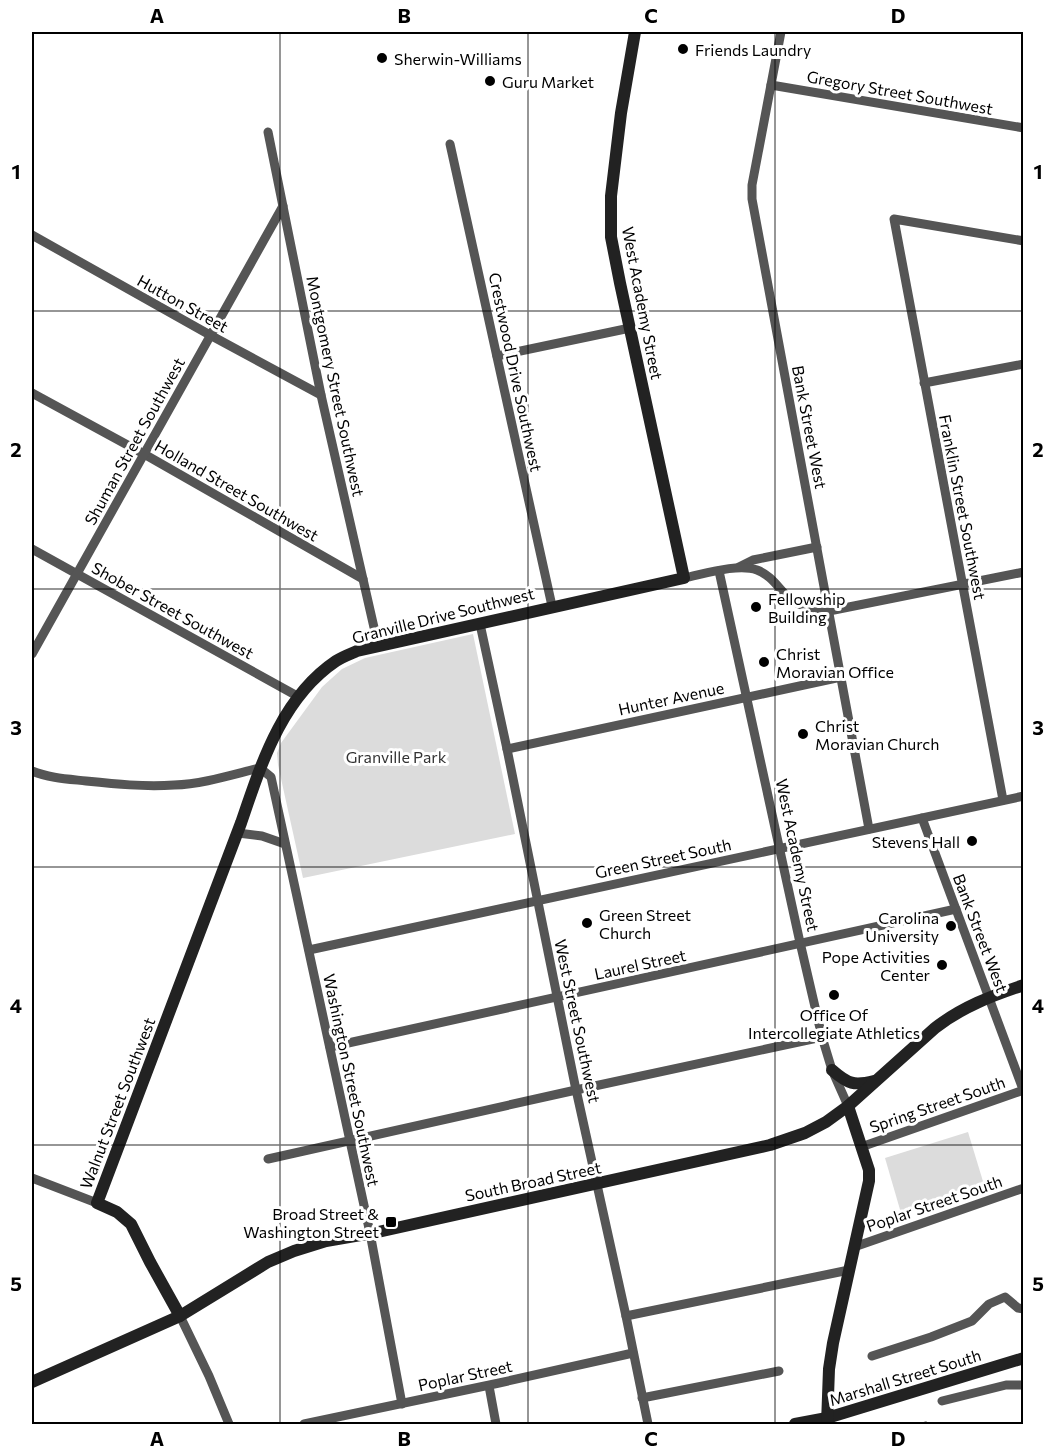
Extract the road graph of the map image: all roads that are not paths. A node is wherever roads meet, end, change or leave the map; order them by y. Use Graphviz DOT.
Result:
graph roads {
  1 [pos="635,32"];
  2 [pos="782,32"];
  3 [pos="771,85"];
  4 [pos="1023,128"];
  5 [pos="268,132"];
  6 [pos="450,144"];
  7 [pos="283,206"];
  8 [pos="32,235"];
  9 [pos="1023,241"];
  10 [pos="630,328"];
  11 [pos="210,335"];
  12 [pos="497,356"];
  13 [pos="1023,364"];
  14 [pos="924,383"];
  15 [pos="32,393"];
  16 [pos="321,395"];
  17 [pos="144,454"];
  18 [pos="817,547"];
  19 [pos="32,549"];
  20 [pos="739,567"];
  21 [pos="719,571"];
  22 [pos="1023,572"];
  23 [pos="77,574"];
  24 [pos="684,578"];
  25 [pos="363,579"];
  26 [pos="961,583"];
  27 [pos="552,606"];
  28 [pos="829,611"];
  29 [pos="480,624"];
  30 [pos="378,645"];
  31 [pos="32,654"];
  32 [pos="841,677"];
  33 [pos="746,696"];
  34 [pos="299,697"];
  35 [pos="507,749"];
  36 [pos="260,768"];
  37 [pos="32,771"];
  38 [pos="1023,796"];
  39 [pos="1003,800"];
  40 [pos="922,818"];
  41 [pos="869,829"];
  42 [pos="237,833"];
  43 [pos="285,844"];
  44 [pos="780,848"];
  45 [pos="538,901"];
  46 [pos="956,909"];
  47 [pos="800,944"];
  48 [pos="309,950"];
  49 [pos="1023,985"];
  50 [pos="557,997"];
  51 [pos="989,997"];
  52 [pos="822,1037"];
  53 [pos="330,1047"];
  54 [pos="832,1070"];
  55 [pos="876,1081"];
  56 [pos="576,1090"];
  57 [pos="1023,1090"];
  58 [pos="848,1106"];
  59 [pos="349,1141"];
  60 [pos="861,1147"];
  61 [pos="268,1159"];
  62 [pos="32,1178"];
  63 [pos="597,1184"];
  64 [pos="1023,1188"];
  65 [pos="97,1203"];
  66 [pos="370,1233"];
  67 [pos="854,1247"];
  68 [pos="849,1270"];
  69 [pos="1023,1309"];
  70 [pos="180,1316"];
  71 [pos="626,1316"];
  72 [pos="633,1353"];
  73 [pos="872,1356"];
  74 [pos="1023,1358"];
  75 [pos="779,1371"];
  76 [pos="32,1382"];
  77 [pos="1023,1384"];
  78 [pos="489,1386"];
  79 [pos="642,1398"];
  80 [pos="942,1401"];
  81 [pos="402,1404"];
  82 [pos="827,1421"];
  83 [pos="229,1425"];
  84 [pos="304,1425"];
  85 [pos="496,1425"];
  86 [pos="648,1425"];
  87 [pos="795,1425"];
  1 -- 10 [label="street, West Academy Street"];
  2 -- 3 [label="street, Bank Street West"];
  3 -- 4 [label="street, Gregory Street Southwest"];
  3 -- 18 [label="street, Bank Street West"];
  5 -- 7 [label="street, Montgomery Street Southwest"];
  6 -- 12 [label="street, Crestwood Drive Southwest"];
  7 -- 11 [label="street, Shuman Street Southwest"];
  7 -- 16 [label="street, Montgomery Street Southwest"];
  8 -- 11 [label="street, Hutton Street"];
  9 -- 14 [label="street, Franklin Street Southwest"];
  10 -- 12 [label="street"];
  10 -- 24 [label="street, West Academy Street"];
  11 -- 16 [label="street, Hutton Street"];
  11 -- 17 [label="street, Shuman Street Southwest"];
  12 -- 27 [label="street, Crestwood Drive Southwest"];
  13 -- 14 [label="street"];
  14 -- 26 [label="street, Franklin Street Southwest"];
  15 -- 17 [label="street, Holland Street Southwest"];
  16 -- 25 [label="street, Montgomery Street Southwest"];
  17 -- 23 [label="street, Shuman Street Southwest"];
  17 -- 25 [label="street, Holland Street Southwest"];
  18 -- 20 [label="street, Granville Drive Southwest"];
  18 -- 28 [label="street, Bank Street West"];
  19 -- 23 [label="street, Shober Street Southwest"];
  20 -- 21 [label="street, Granville Drive Southwest"];
  20 -- 28 [label="street"];
  21 -- 24 [label="street, Granville Drive Southwest"];
  21 -- 33 [label="street, West Academy Street"];
  22 -- 26 [label="street"];
  23 -- 31 [label="street, Shuman Street Southwest"];
  23 -- 34 [label="street, Shober Street Southwest"];
  24 -- 27 [label="street, Granville Drive Southwest"];
  25 -- 30 [label="street, Montgomery Street Southwest"];
  26 -- 28 [label="street"];
  26 -- 39 [label="street, Franklin Street Southwest"];
  27 -- 29 [label="street, Granville Drive Southwest"];
  28 -- 32 [label="street, Bank Street West"];
  29 -- 30 [label="street, Granville Drive Southwest"];
  29 -- 35 [label="street, West Street Southwest"];
  30 -- 34 [label="street, Granville Drive Southwest"];
  32 -- 33 [label="street, Hunter Avenue"];
  32 -- 41 [label="street, Bank Street West"];
  33 -- 35 [label="street, Hunter Avenue"];
  33 -- 44 [label="street, West Academy Street"];
  34 -- 36 [label="street, Granville Drive Southwest"];
  35 -- 45 [label="street, West Street Southwest"];
  36 -- 37 [label="street"];
  36 -- 42 [label="street, Walnut Street Southwest"];
  36 -- 43 [label="street, Washington Street Southwest"];
  38 -- 39 [label="street, Green Street South"];
  39 -- 40 [label="street, Green Street South"];
  40 -- 41 [label="street, Green Street South"];
  40 -- 46 [label="street, Bank Street West"];
  41 -- 44 [label="street, Green Street South"];
  42 -- 43 [label="street"];
  42 -- 65 [label="street, Walnut Street Southwest"];
  43 -- 48 [label="street, Washington Street Southwest"];
  44 -- 45 [label="street, Green Street South"];
  44 -- 47 [label="street, West Academy Street"];
  45 -- 48 [label="street, Green Street South"];
  45 -- 50 [label="street, West Street Southwest"];
  46 -- 47 [label="street, Laurel Street"];
  46 -- 51 [label="street, Bank Street West"];
  47 -- 50 [label="street, Laurel Street"];
  47 -- 52 [label="street, West Academy Street"];
  48 -- 53 [label="street, Washington Street Southwest"];
  49 -- 51 [label="street, South Broad Street"];
  50 -- 53 [label="street, Laurel Street"];
  50 -- 56 [label="street, West Street Southwest"];
  51 -- 55 [label="street, South Broad Street"];
  51 -- 57 [label="street, Bank Street West"];
  52 -- 54 [label="street, West Academy Street"];
  52 -- 56 [label="street"];
  53 -- 59 [label="street, Washington Street Southwest"];
  54 -- 55 [label="street"];
  54 -- 58 [label="street, West Academy Street"];
  55 -- 58 [label="street, South Broad Street"];
  56 -- 59 [label="street"];
  56 -- 63 [label="street, West Street Southwest"];
  57 -- 60 [label="street, Spring Street South"];
  58 -- 60 [label="street, West Academy Street"];
  58 -- 63 [label="street, South Broad Street"];
  59 -- 61 [label="street"];
  59 -- 66 [label="street, Washington Street Southwest"];
  60 -- 67 [label="street, West Academy Street"];
  62 -- 65 [label="street"];
  63 -- 66 [label="street, South Broad Street"];
  63 -- 71 [label="street, West Street Southwest"];
  64 -- 67 [label="street, Poplar Street South"];
  65 -- 70 [label="street, Walnut Street Southwest"];
  66 -- 70 [label="street, South Broad Street"];
  66 -- 81 [label="street, Washington Street Southwest"];
  67 -- 68 [label="street, West Academy Street"];
  68 -- 71 [label="street"];
  68 -- 82 [label="street, West Academy Street"];
  69 -- 73 [label="street"];
  70 -- 76 [label="street, South Broad Street"];
  70 -- 83 [label="street, Walnut Street Southwest"];
  71 -- 72 [label="street, West Street Southwest"];
  72 -- 78 [label="street, Poplar Street"];
  72 -- 79 [label="street, West Street Southwest"];
  74 -- 82 [label="street, Marshall Street South"];
  75 -- 79 [label="street"];
  77 -- 80 [label="street"];
  78 -- 81 [label="street, Poplar Street"];
  78 -- 85 [label="street"];
  79 -- 86 [label="street, West Street Southwest"];
  81 -- 84 [label="street, Poplar Street"];
  82 -- 87 [label="street, Marshall Street South"];
}
